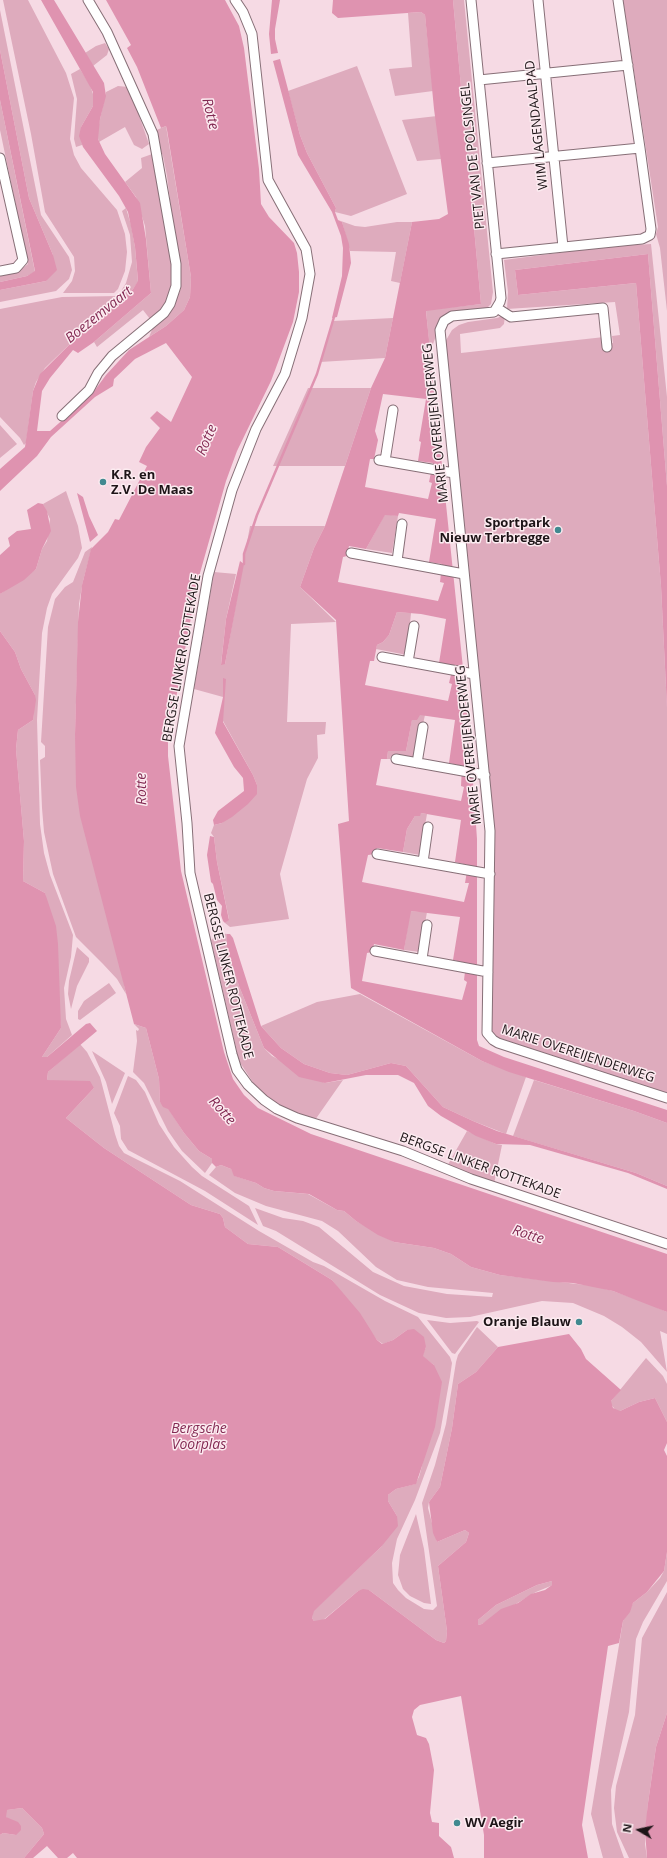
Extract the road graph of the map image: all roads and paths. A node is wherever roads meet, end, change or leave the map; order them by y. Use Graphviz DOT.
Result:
graph roads {
  1 [pos="88,0"];
  2 [pos="235,0"];
  3 [pos="471,0"];
  4 [pos="538,0"];
  5 [pos="618,0"];
  6 [pos="628,65"];
  7 [pos="545,73"];
  8 [pos="478,80"];
  9 [pos="640,148"];
  10 [pos="554,157"];
  11 [pos="0,158"];
  12 [pos="487,163"];
  13 [pos="563,247"];
  14 [pos="496,254"];
  15 [pos="0,271"];
  16 [pos="496,308"];
  17 [pos="607,347"];
  18 [pos="393,410"];
  19 [pos="62,416"];
  20 [pos="450,472"];
  21 [pos="402,524"];
  22 [pos="351,553"];
  23 [pos="397,562"];
  24 [pos="464,574"];
  25 [pos="414,626"];
  26 [pos="382,658"];
  27 [pos="408,662"];
  28 [pos="470,673"];
  29 [pos="423,727"];
  30 [pos="396,759"];
  31 [pos="417,763"];
  32 [pos="485,775"];
  33 [pos="428,827"];
  34 [pos="377,854"];
  35 [pos="423,862"];
  36 [pos="486,873"];
  37 [pos="427,925"];
  38 [pos="375,951"];
  39 [pos="422,959"];
  40 [pos="484,971"];
  41 [pos="667,1098"];
  42 [pos="667,1244"];
  1 -- 19 [label="street"];
  2 -- 42 [label="street, BERGSE LINKER ROTTEKADE"];
  3 -- 8 [label="street, PIET VAN DE POLSINGEL"];
  4 -- 7 [label="street, WIM LAGENDAALPAD"];
  5 -- 6 [label="street"];
  6 -- 7 [label="street"];
  6 -- 9 [label="street"];
  7 -- 8 [label="street"];
  7 -- 10 [label="street, WIM LAGENDAALPAD"];
  8 -- 12 [label="street, PIET VAN DE POLSINGEL"];
  9 -- 10 [label="street"];
  9 -- 13 [label="street"];
  10 -- 12 [label="street"];
  10 -- 13 [label="street, WIM LAGENDAALPAD"];
  11 -- 15 [label="street"];
  12 -- 14 [label="street, PIET VAN DE POLSINGEL"];
  13 -- 14 [label="street"];
  14 -- 16 [label="street, PIET VAN DE POLSINGEL"];
  16 -- 17 [label="street"];
  16 -- 20 [label="street, MARIE OVEREIJENDERWEG"];
  18 -- 20 [label="street"];
  20 -- 24 [label="street, MARIE OVEREIJENDERWEG"];
  21 -- 23 [label="street"];
  22 -- 23 [label="street"];
  23 -- 24 [label="street"];
  24 -- 28 [label="street, MARIE OVEREIJENDERWEG"];
  25 -- 27 [label="street"];
  26 -- 27 [label="street"];
  27 -- 28 [label="street"];
  28 -- 32 [label="street, MARIE OVEREIJENDERWEG"];
  29 -- 31 [label="street"];
  30 -- 31 [label="street"];
  31 -- 32 [label="street"];
  32 -- 36 [label="street, MARIE OVEREIJENDERWEG"];
  33 -- 35 [label="street"];
  34 -- 35 [label="street"];
  35 -- 36 [label="street"];
  36 -- 40 [label="street, MARIE OVEREIJENDERWEG"];
  37 -- 39 [label="street"];
  38 -- 39 [label="street"];
  39 -- 40 [label="street"];
  40 -- 41 [label="street, MARIE OVEREIJENDERWEG"];
}
